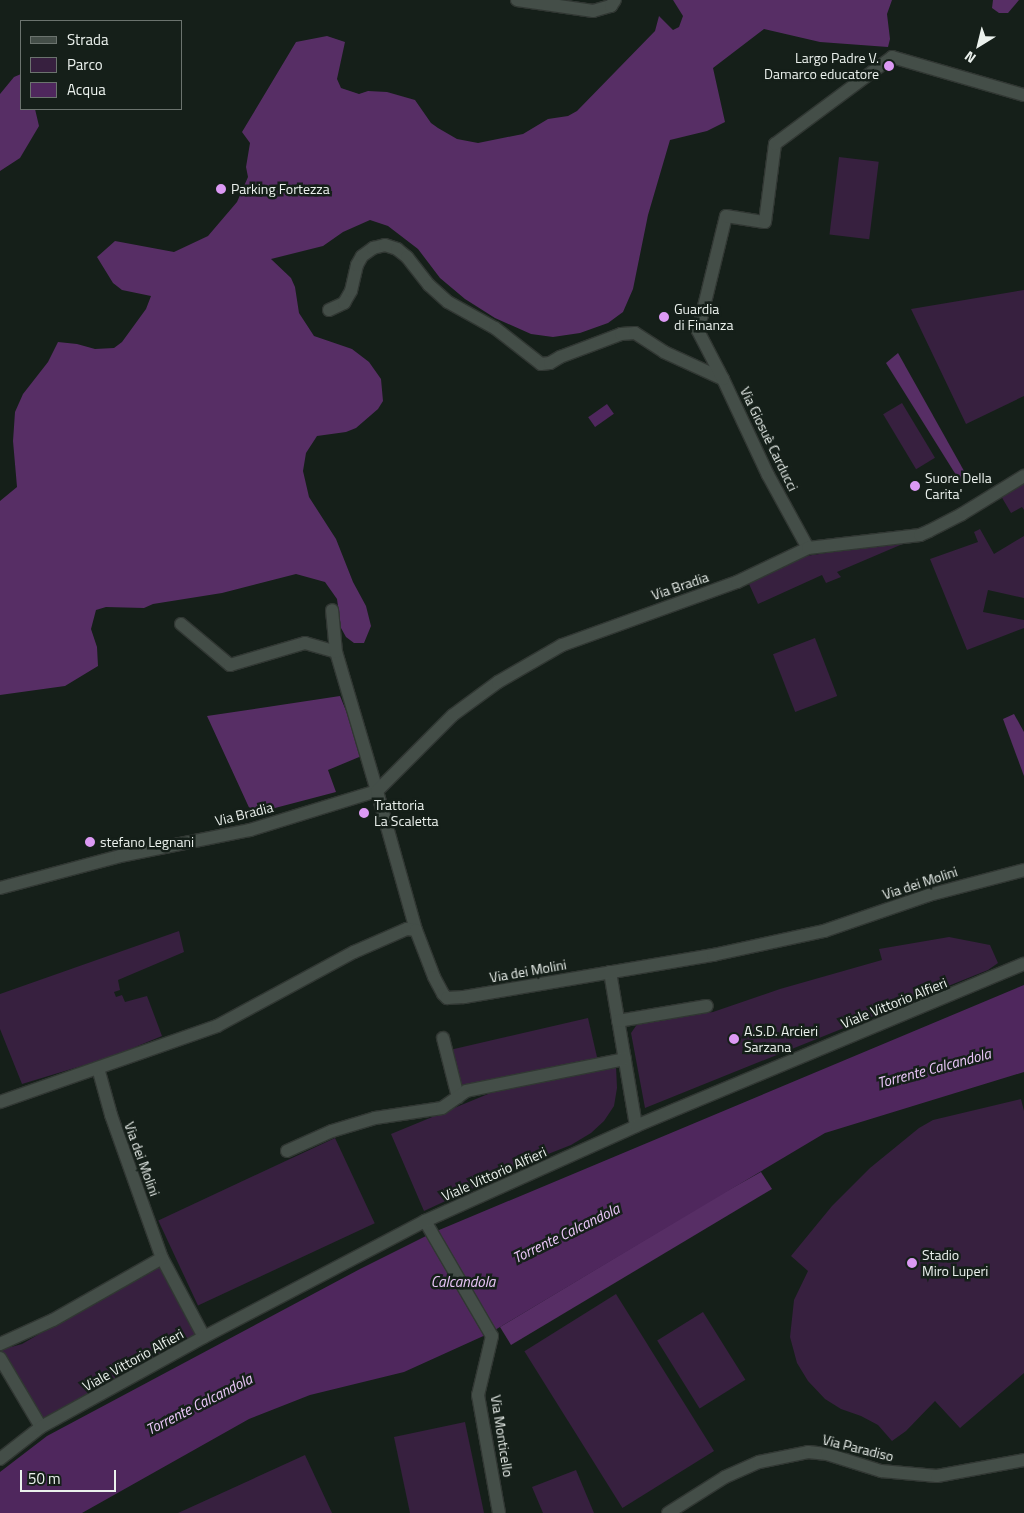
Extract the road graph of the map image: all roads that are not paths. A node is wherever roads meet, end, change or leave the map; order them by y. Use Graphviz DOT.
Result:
graph roads {
  1 [pos="516,0"];
  2 [pos="615,0"];
  3 [pos="1024,95"];
  4 [pos="329,310"];
  5 [pos="723,379"];
  6 [pos="1024,476"];
  7 [pos="808,548"];
  8 [pos="332,610"];
  9 [pos="181,624"];
  10 [pos="336,652"];
  11 [pos="377,791"];
  12 [pos="1024,870"];
  13 [pos="0,888"];
  14 [pos="416,930"];
  15 [pos="1024,964"];
  16 [pos="610,972"];
  17 [pos="707,1006"];
  18 [pos="618,1021"];
  19 [pos="443,1038"];
  20 [pos="625,1058"];
  21 [pos="98,1068"];
  22 [pos="458,1097"];
  23 [pos="0,1102"];
  24 [pos="636,1126"];
  25 [pos="287,1150"];
  26 [pos="425,1221"];
  27 [pos="162,1258"];
  28 [pos="204,1338"];
  29 [pos="0,1344"];
  30 [pos="0,1358"];
  31 [pos="41,1427"];
  32 [pos="0,1458"];
  33 [pos="1024,1460"];
  34 [pos="499,1513"];
  35 [pos="668,1513"];
  1 -- 2 [label="street"];
  3 -- 5 [label="street"];
  4 -- 5 [label="street, Via Giosuè Carducci"];
  5 -- 7 [label="street, Via Giosuè Carducci"];
  6 -- 7 [label="street, Via Bradia"];
  7 -- 11 [label="street, Via Bradia"];
  8 -- 10 [label="street"];
  9 -- 10 [label="street"];
  10 -- 11 [label="street"];
  11 -- 13 [label="street, Via Bradia"];
  11 -- 14 [label="street"];
  12 -- 16 [label="street, Via dei Molini"];
  14 -- 16 [label="street, Via dei Molini"];
  14 -- 21 [label="street"];
  15 -- 24 [label="street, Viale Vittorio Alfieri"];
  16 -- 18 [label="street"];
  17 -- 18 [label="street"];
  18 -- 20 [label="street"];
  19 -- 22 [label="street"];
  20 -- 22 [label="street"];
  20 -- 24 [label="street"];
  21 -- 23 [label="street"];
  21 -- 27 [label="street, Via dei Molini"];
  22 -- 25 [label="street"];
  24 -- 26 [label="street, Viale Vittorio Alfieri"];
  26 -- 28 [label="street, Viale Vittorio Alfieri"];
  26 -- 34 [label="street, Via Monticello"];
  27 -- 28 [label="street, Via dei Molini"];
  27 -- 29 [label="street"];
  28 -- 31 [label="street, Viale Vittorio Alfieri"];
  30 -- 31 [label="street"];
  31 -- 32 [label="street, Viale Vittorio Alfieri"];
  33 -- 35 [label="street, Via Paradiso"];
}
